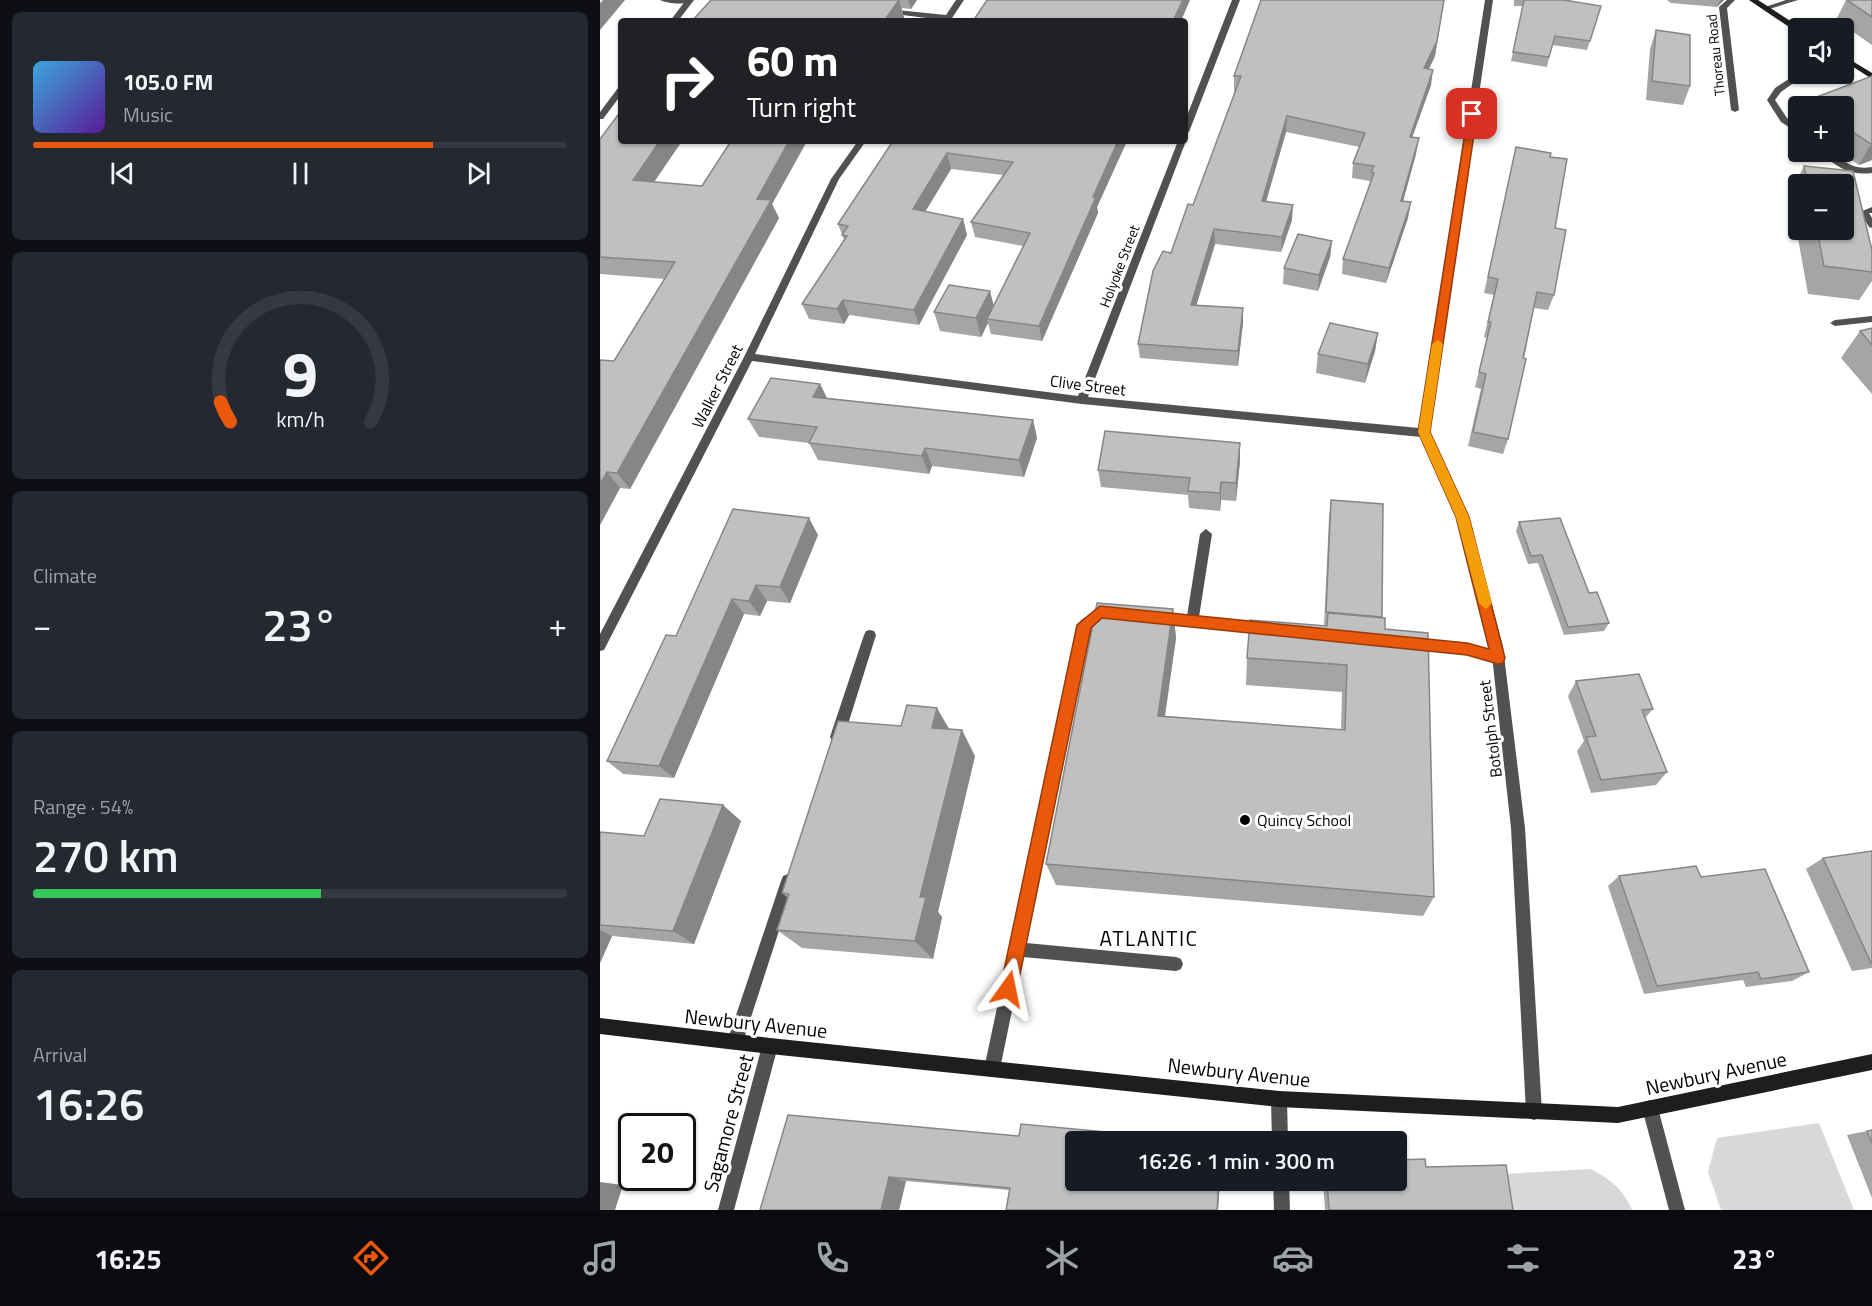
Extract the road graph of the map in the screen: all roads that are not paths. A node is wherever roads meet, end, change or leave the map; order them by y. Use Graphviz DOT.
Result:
graph roads {
  1 [pos="664,0"];
  2 [pos="960,0"];
  3 [pos="1236,0"];
  4 [pos="1490,0"];
  5 [pos="1731,0"];
  6 [pos="1754,0"];
  7 [pos="1794,0"];
  8 [pos="689,1"];
  9 [pos="1766,8"];
  10 [pos="882,11"];
  11 [pos="676,18"];
  12 [pos="940,18"];
  13 [pos="949,18"];
  14 [pos="1788,22"];
  15 [pos="1854,65"];
  16 [pos="1872,77"];
  17 [pos="1788,83"];
  18 [pos="618,94"];
  19 [pos="1735,110"];
  20 [pos="600,117"];
  21 [pos="1788,123"];
  22 [pos="1188,124"];
  23 [pos="860,144"];
  24 [pos="1181,144"];
  25 [pos="1837,162"];
  26 [pos="1872,170"];
  27 [pos="1872,210"];
  28 [pos="1872,225"];
  29 [pos="1872,319"];
  30 [pos="1835,323"];
  31 [pos="749,357"];
  32 [pos="1082,400"];
  33 [pos="1425,433"];
  34 [pos="1206,534"];
  35 [pos="1123,614"];
  36 [pos="1146,616"];
  37 [pos="1192,621"];
  38 [pos="1272,629"];
  39 [pos="870,635"];
  40 [pos="1399,642"];
  41 [pos="600,646"];
  42 [pos="1498,658"];
  43 [pos="833,748"];
  44 [pos="791,873"];
  45 [pos="1016,949"];
  46 [pos="1176,964"];
  47 [pos="600,1026"];
  48 [pos="735,1042"];
  49 [pos="770,1046"];
  50 [pos="1872,1062"];
  51 [pos="992,1069"];
  52 [pos="1279,1099"];
  53 [pos="1650,1108"];
  54 [pos="1534,1112"];
  55 [pos="1280,1131"];
  56 [pos="1281,1191"];
  57 [pos="726,1210"];
  58 [pos="1282,1210"];
  59 [pos="1677,1210"];
  1 -- 8 [label="street"];
  2 -- 13 [label="street"];
  3 -- 22 [label="street"];
  4 -- 33 [label="street"];
  5 -- 19 [label="street, Thoreau Road"];
  6 -- 9 [label="street"];
  7 -- 9 [label="street"];
  8 -- 11 [label="street"];
  9 -- 14 [label="street"];
  10 -- 12 [label="street"];
  15 -- 16 [label="street"];
  17 -- 21 [label="street"];
  18 -- 20 [label="street"];
  23 -- 31 [label="street, Walker Street"];
  24 -- 32 [label="street, Holyoke Street"];
  25 -- 26 [label="street"];
  27 -- 28 [label="street"];
  29 -- 30 [label="street"];
  31 -- 32 [label="street, Clive Street"];
  31 -- 41 [label="street, Walker Street"];
  32 -- 33 [label="street, Clive Street"];
  33 -- 42 [label="street, Botolph Street"];
  34 -- 37 [label="street"];
  35 -- 45 [label="street"];
  36 -- 37 [label="street"];
  37 -- 38 [label="street"];
  39 -- 43 [label="street"];
  40 -- 42 [label="street"];
  42 -- 54 [label="street, Botolph Street"];
  44 -- 48 [label="street"];
  45 -- 46 [label="street"];
  45 -- 51 [label="street"];
  47 -- 48 [label="street, Newbury Avenue"];
  48 -- 49 [label="street, Newbury Avenue"];
  49 -- 51 [label="street, Newbury Avenue"];
  49 -- 57 [label="street, Sagamore Street"];
  50 -- 53 [label="street, Newbury Avenue"];
  51 -- 52 [label="street, Newbury Avenue"];
  52 -- 54 [label="street, Newbury Avenue"];
  52 -- 55 [label="street"];
  53 -- 54 [label="street, Newbury Avenue"];
  53 -- 59 [label="street"];
  56 -- 58 [label="street"];
}
